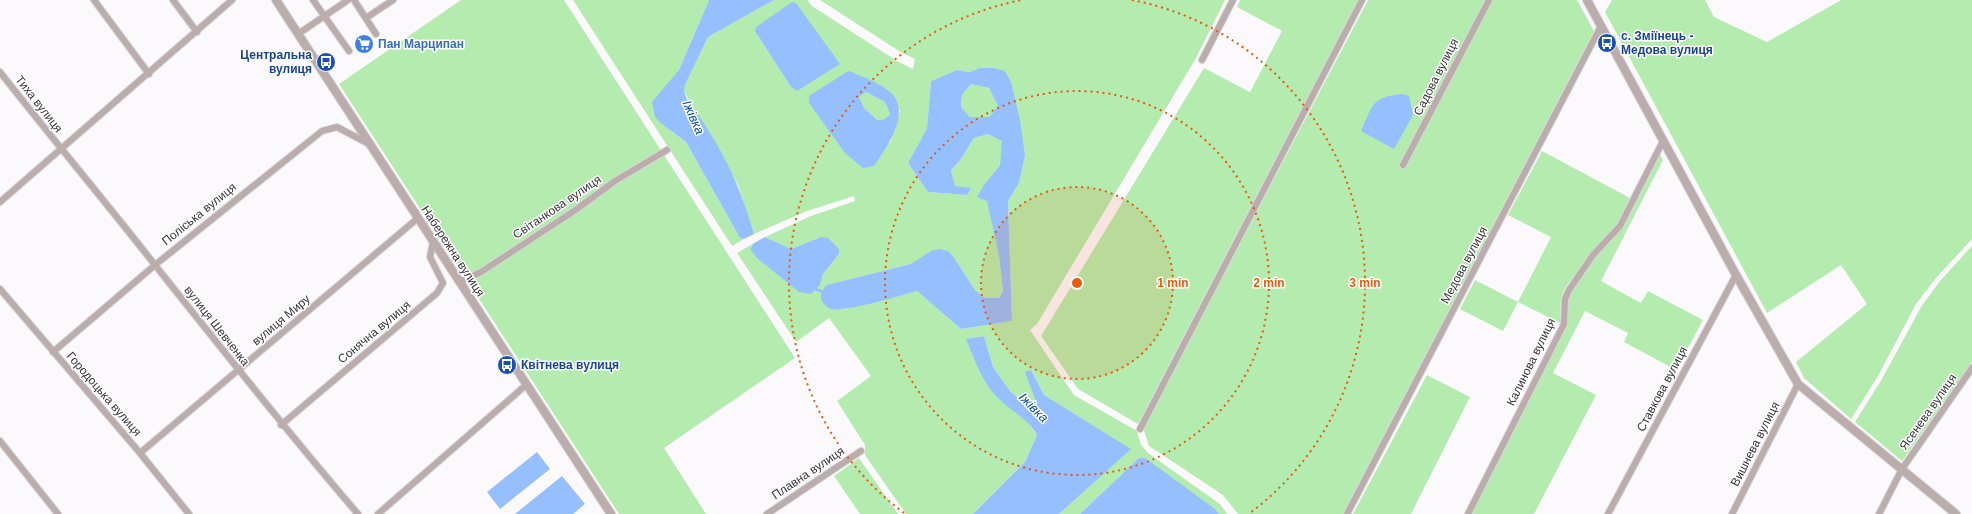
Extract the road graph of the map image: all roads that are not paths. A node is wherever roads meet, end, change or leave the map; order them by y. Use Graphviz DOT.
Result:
graph roads {
  1 [pos="94,0"];
  2 [pos="173,0"];
  3 [pos="232,0"];
  4 [pos="276,0"];
  5 [pos="313,0"];
  6 [pos="348,0"];
  7 [pos="354,0"];
  8 [pos="393,0"];
  9 [pos="1233,0"];
  10 [pos="1362,0"];
  11 [pos="1489,0"];
  12 [pos="1587,0"];
  13 [pos="324,16"];
  14 [pos="366,18"];
  15 [pos="1601,26"];
  16 [pos="197,32"];
  17 [pos="298,34"];
  18 [pos="376,34"];
  19 [pos="349,51"];
  20 [pos="1202,60"];
  21 [pos="0,72"];
  22 [pos="149,74"];
  23 [pos="1663,141"];
  24 [pos="370,144"];
  25 [pos="60,150"];
  26 [pos="667,150"];
  27 [pos="1403,165"];
  28 [pos="0,202"];
  29 [pos="418,218"];
  30 [pos="433,242"];
  31 [pos="155,265"];
  32 [pos="1736,275"];
  33 [pos="459,282"];
  34 [pos="0,289"];
  35 [pos="53,352"];
  36 [pos="1972,368"];
  37 [pos="238,371"];
  38 [pos="1798,384"];
  39 [pos="526,385"];
  40 [pos="281,424"];
  41 [pos="1140,428"];
  42 [pos="0,441"];
  43 [pos="861,451"];
  44 [pos="140,452"];
  45 [pos="1902,469"];
  46 [pos="58,514"];
  47 [pos="189,514"];
  48 [pos="358,514"];
  49 [pos="378,514"];
  50 [pos="611,514"];
  51 [pos="767,514"];
  52 [pos="1347,514"];
  53 [pos="1468,514"];
  54 [pos="1608,514"];
  55 [pos="1732,514"];
  56 [pos="1879,514"];
  57 [pos="1956,514"];
  1 -- 22 [label="street"];
  2 -- 16 [label="street"];
  3 -- 16 [label="street"];
  4 -- 17 [label="street, Набережна вулиця"];
  5 -- 13 [label="street"];
  6 -- 13 [label="street"];
  7 -- 14 [label="street"];
  8 -- 14 [label="street"];
  9 -- 20 [label="street"];
  10 -- 41 [label="street"];
  11 -- 27 [label="street, Садова вулиця"];
  12 -- 15 [label="street"];
  13 -- 17 [label="street"];
  13 -- 19 [label="street"];
  14 -- 18 [label="street"];
  15 -- 23 [label="street"];
  15 -- 52 [label="street, Медова вулиця"];
  16 -- 22 [label="street"];
  17 -- 24 [label="street, Набережна вулиця"];
  21 -- 25 [label="street, Тиха вулиця"];
  22 -- 25 [label="street"];
  23 -- 32 [label="street"];
  23 -- 53 [label="street, Калинова вулиця"];
  24 -- 29 [label="street, Набережна вулиця"];
  24 -- 31 [label="street, Поліська вулиця"];
  25 -- 28 [label="street"];
  25 -- 31 [label="street, вулиця Шевченка"];
  26 -- 33 [label="street, Світанкова вулиця"];
  29 -- 30 [label="street, Набережна вулиця"];
  29 -- 37 [label="street, вулиця Миру"];
  30 -- 33 [label="street, Набережна вулиця"];
  30 -- 40 [label="street, Сонячна вулиця"];
  31 -- 35 [label="street, Поліська вулиця"];
  31 -- 37 [label="street, вулиця Шевченка"];
  32 -- 38 [label="street"];
  32 -- 54 [label="street, Ставкова вулиця"];
  33 -- 39 [label="street, Набережна вулиця"];
  34 -- 35 [label="street, Городоцька вулиця"];
  35 -- 44 [label="street, Городоцька вулиця"];
  36 -- 45 [label="street, Ясенева вулиця"];
  37 -- 40 [label="street, вулиця Шевченка"];
  37 -- 44 [label="street, вулиця Миру"];
  38 -- 45 [label="street"];
  38 -- 55 [label="street, Вишнева вулиця"];
  39 -- 49 [label="street"];
  39 -- 50 [label="street, Набережна вулиця"];
  40 -- 48 [label="street, вулиця Шевченка"];
  42 -- 46 [label="street"];
  43 -- 51 [label="street, Плавна вулиця"];
  44 -- 47 [label="street, Городоцька вулиця"];
  45 -- 56 [label="street, Ясенева вулиця"];
  45 -- 57 [label="street"];
}
